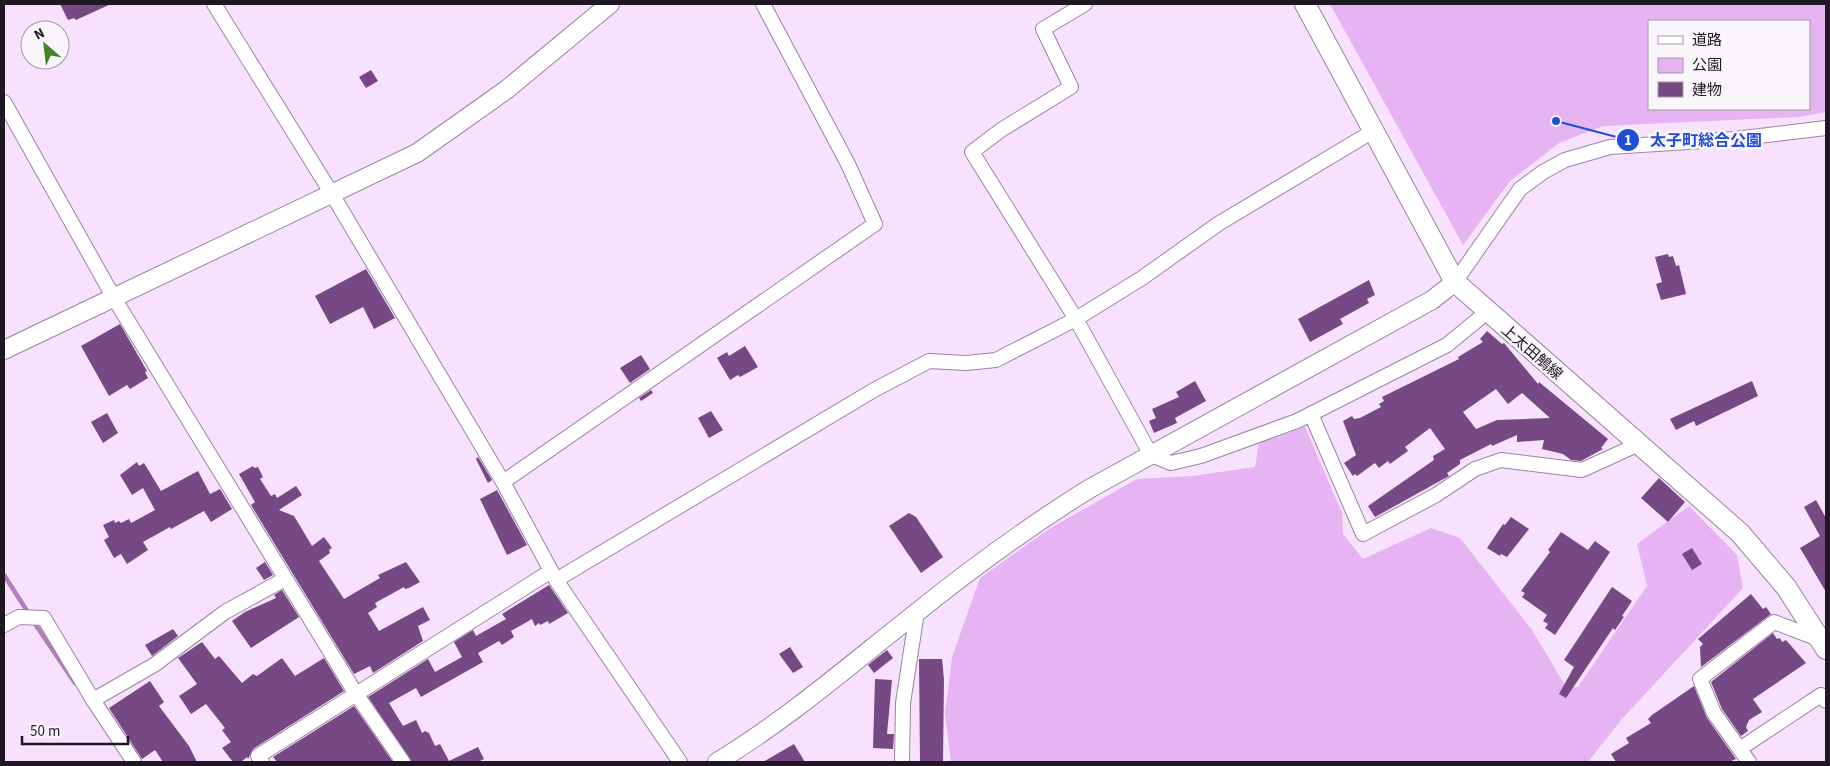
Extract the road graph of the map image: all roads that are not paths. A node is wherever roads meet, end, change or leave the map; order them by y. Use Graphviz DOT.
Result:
graph roads {
  1 [pos="214,4"];
  2 [pos="610,4"];
  3 [pos="763,4"];
  4 [pos="1085,4"];
  5 [pos="1304,4"];
  6 [pos="4,102"];
  7 [pos="1826,128"];
  8 [pos="1374,130"];
  9 [pos="332,194"];
  10 [pos="1455,282"];
  11 [pos="114,298"];
  12 [pos="1487,312"];
  13 [pos="1076,319"];
  14 [pos="4,350"];
  15 [pos="1311,414"];
  16 [pos="1639,444"];
  17 [pos="1151,455"];
  18 [pos="502,482"];
  19 [pos="553,575"];
  20 [pos="285,579"];
  21 [pos="917,612"];
  22 [pos="4,625"];
  23 [pos="1824,644"];
  24 [pos="356,694"];
  25 [pos="93,700"];
  26 [pos="1826,702"];
  27 [pos="1741,748"];
  28 [pos="134,762"];
  29 [pos="262,762"];
  30 [pos="403,762"];
  31 [pos="680,762"];
  32 [pos="716,762"];
  33 [pos="902,762"];
  34 [pos="1749,762"];
  1 -- 9 [label="street"];
  2 -- 9 [label="street"];
  3 -- 18 [label="street"];
  4 -- 13 [label="street"];
  5 -- 8 [label="main road, 上太田鵤線"];
  6 -- 11 [label="street"];
  7 -- 10 [label="street"];
  8 -- 10 [label="main road, 上太田鵤線"];
  8 -- 13 [label="street"];
  9 -- 11 [label="street"];
  9 -- 18 [label="street"];
  10 -- 12 [label="main road, 上太田鵤線"];
  10 -- 17 [label="street"];
  11 -- 14 [label="street"];
  11 -- 20 [label="street"];
  12 -- 15 [label="street"];
  12 -- 16 [label="main road, 上太田鵤線"];
  13 -- 17 [label="street"];
  13 -- 19 [label="street"];
  15 -- 16 [label="street"];
  15 -- 17 [label="street"];
  16 -- 23 [label="main road, 上太田鵤線"];
  17 -- 21 [label="street"];
  18 -- 19 [label="street"];
  19 -- 24 [label="street"];
  19 -- 31 [label="street"];
  20 -- 24 [label="street"];
  20 -- 25 [label="street"];
  21 -- 32 [label="street"];
  21 -- 33 [label="street"];
  22 -- 25 [label="street"];
  23 -- 27 [label="street"];
  24 -- 29 [label="street"];
  24 -- 30 [label="street"];
  25 -- 28 [label="street"];
  26 -- 27 [label="street"];
  27 -- 34 [label="street"];
}
